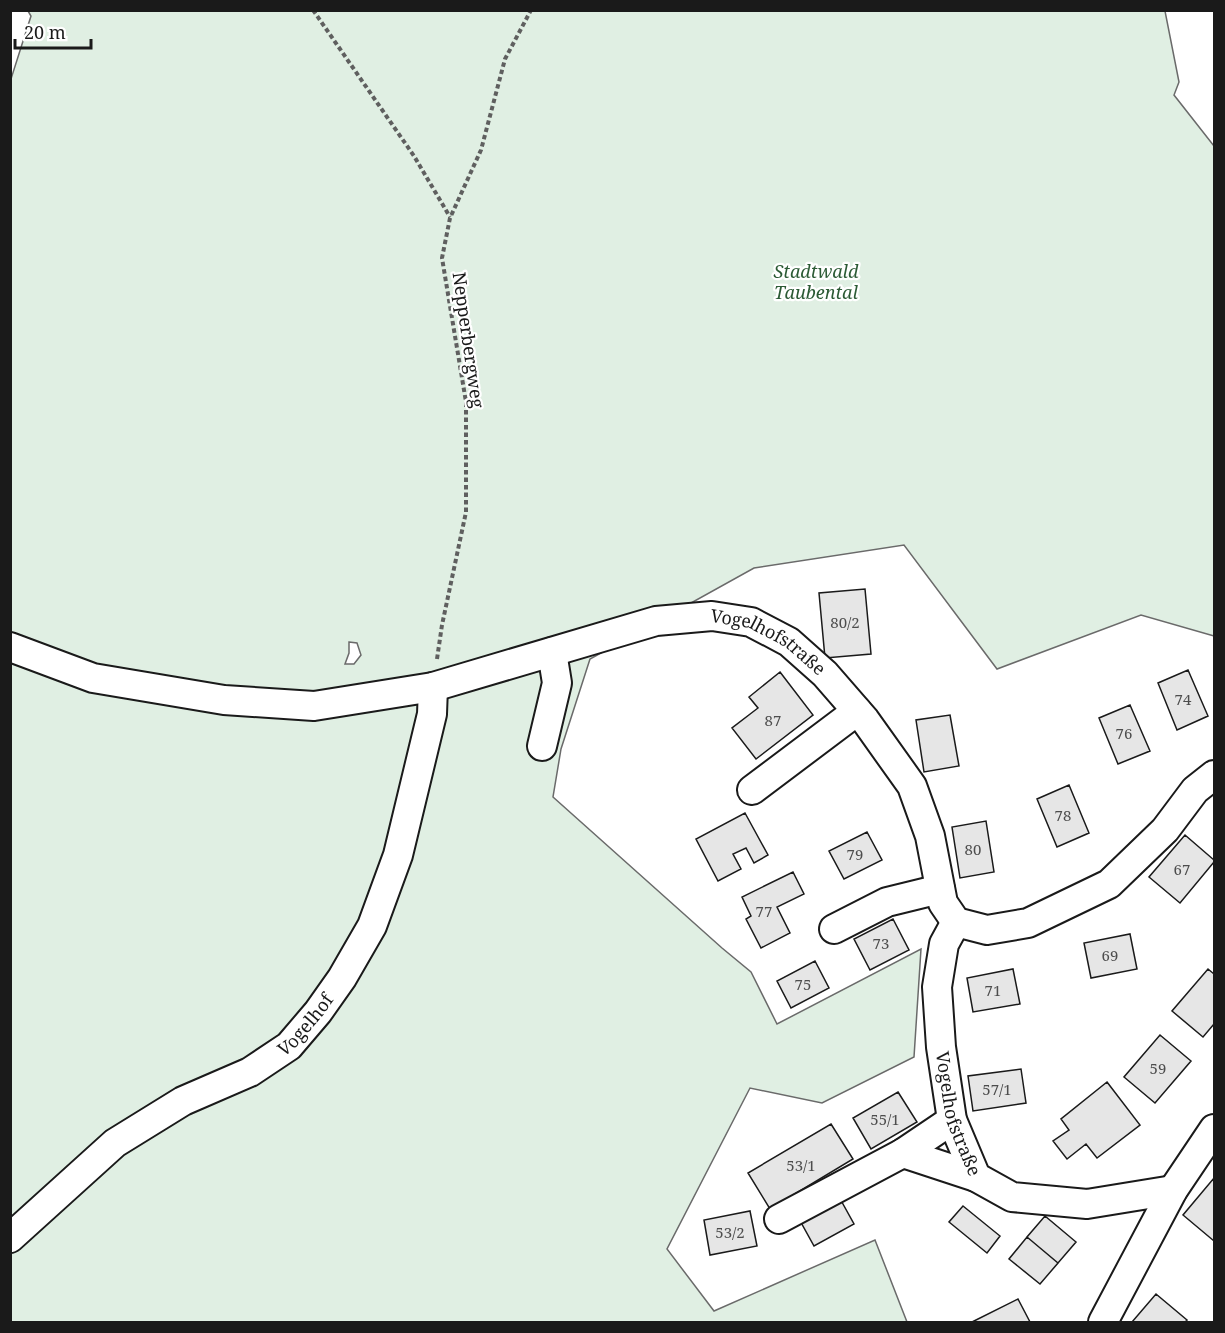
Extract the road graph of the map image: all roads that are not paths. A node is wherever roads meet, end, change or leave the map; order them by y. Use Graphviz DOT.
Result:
graph roads {
  1 [pos="10,647"];
  2 [pos="552,652"];
  3 [pos="433,687"];
  4 [pos="857,711"];
  5 [pos="543,746"];
  6 [pos="1215,775"];
  7 [pos="752,790"];
  8 [pos="940,889"];
  9 [pos="956,922"];
  10 [pos="834,929"];
  11 [pos="952,1120"];
  12 [pos="1215,1129"];
  13 [pos="903,1153"];
  14 [pos="976,1177"];
  15 [pos="1173,1190"];
  16 [pos="779,1219"];
  17 [pos="10,1238"];
  18 [pos="1103,1323"];
  1 -- 3 [label="street, Vogelhofstraße"];
  2 -- 3 [label="street, Vogelhofstraße"];
  2 -- 4 [label="street, Vogelhofstraße"];
  2 -- 5 [label="street"];
  3 -- 17 [label="street, Vogelhof"];
  4 -- 7 [label="street"];
  4 -- 8 [label="street, Vogelhofstraße"];
  6 -- 9 [label="street"];
  8 -- 9 [label="street, Vogelhofstraße"];
  8 -- 10 [label="street"];
  9 -- 11 [label="street, Vogelhofstraße"];
  11 -- 13 [label="street"];
  11 -- 14 [label="street, Vogelhofstraße"];
  12 -- 15 [label="street"];
  13 -- 14 [label="street"];
  13 -- 16 [label="street"];
  14 -- 15 [label="street, Vogelhofstraße"];
  15 -- 18 [label="street"];
}
